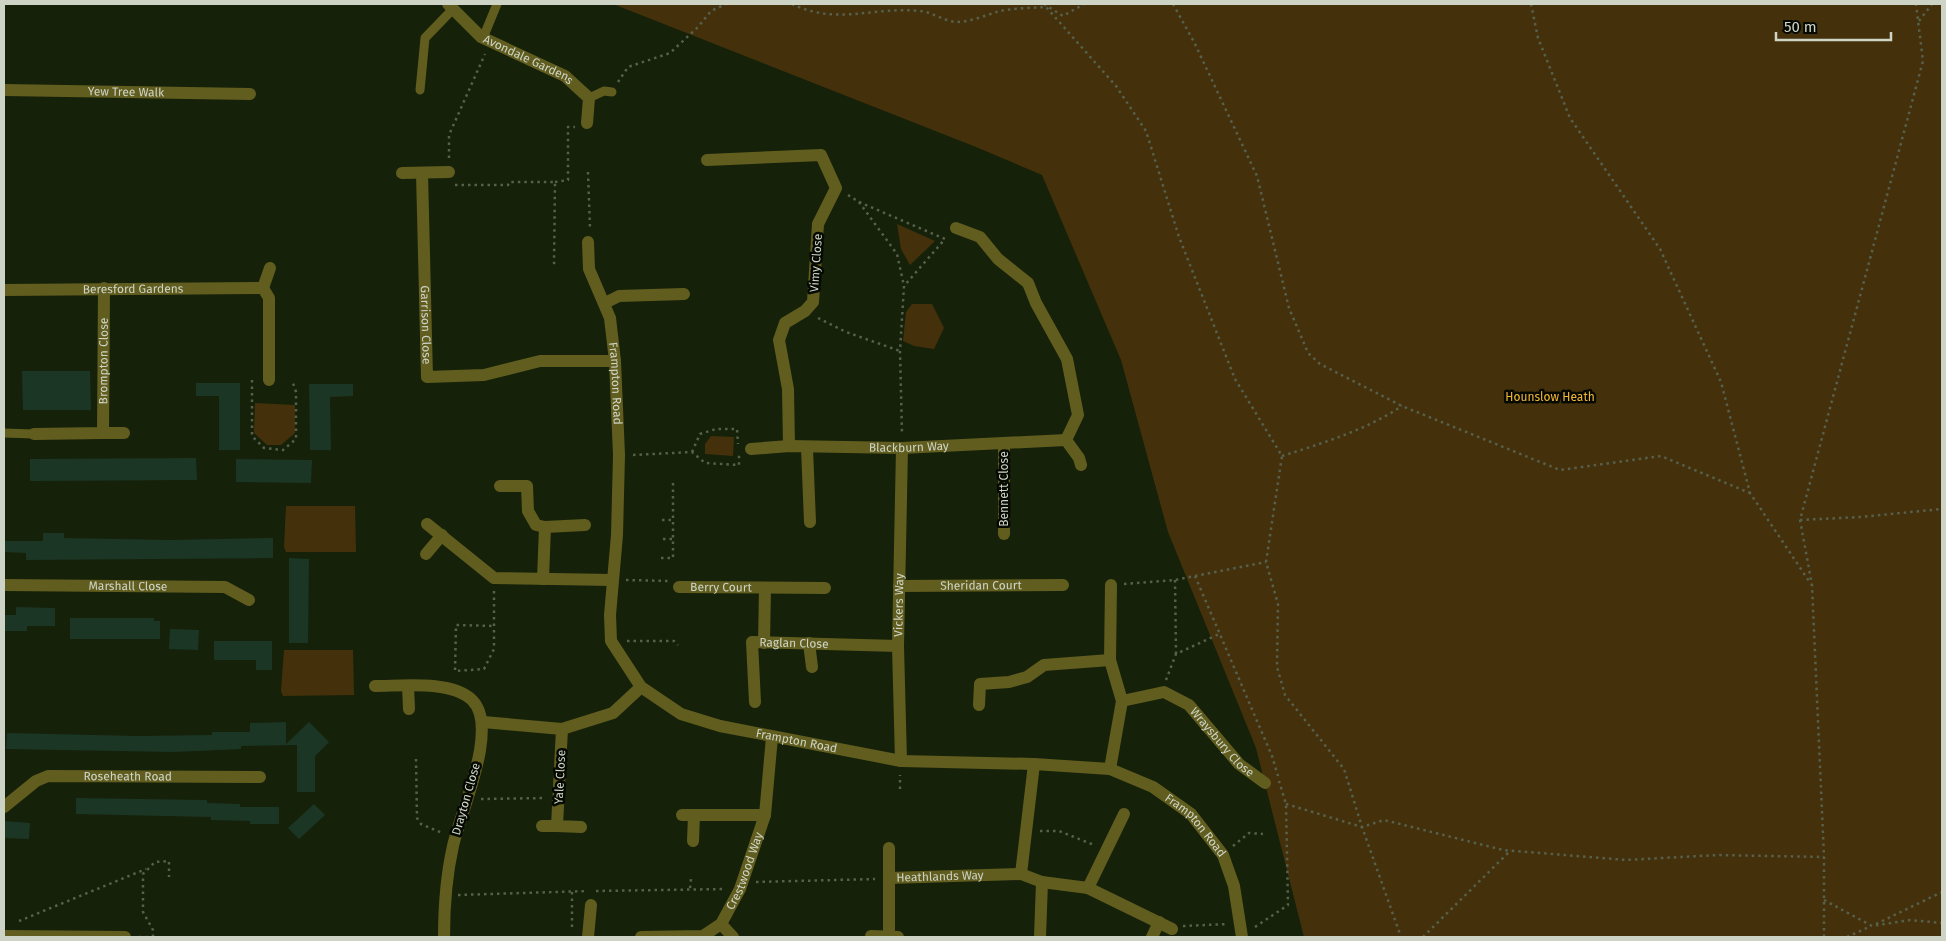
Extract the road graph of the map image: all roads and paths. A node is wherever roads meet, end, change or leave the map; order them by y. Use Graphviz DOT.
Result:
graph roads {
  1 [pos="497,4"];
  2 [pos="726,4"];
  3 [pos="792,4"];
  4 [pos="1084,4"];
  5 [pos="1173,4"];
  6 [pos="1532,4"];
  7 [pos="1916,4"];
  8 [pos="1932,4"];
  9 [pos="1045,5"];
  10 [pos="450,6"];
  11 [pos="1919,22"];
  12 [pos="487,40"];
  13 [pos="4,90"];
  14 [pos="420,90"];
  15 [pos="612,92"];
  16 [pos="250,94"];
  17 [pos="589,98"];
  18 [pos="582,125"];
  19 [pos="707,160"];
  20 [pos="449,172"];
  21 [pos="588,172"];
  22 [pos="402,173"];
  23 [pos="422,173"];
  24 [pos="555,182"];
  25 [pos="836,188"];
  26 [pos="859,202"];
  27 [pos="956,228"];
  28 [pos="588,242"];
  29 [pos="557,263"];
  30 [pos="270,268"];
  31 [pos="904,286"];
  32 [pos="104,288"];
  33 [pos="263,288"];
  34 [pos="4,290"];
  35 [pos="684,294"];
  36 [pos="605,303"];
  37 [pos="805,311"];
  38 [pos="900,351"];
  39 [pos="615,360"];
  40 [pos="252,380"];
  41 [pos="269,380"];
  42 [pos="292,380"];
  43 [pos="1402,406"];
  44 [pos="4,433"];
  45 [pos="103,433"];
  46 [pos="124,433"];
  47 [pos="34,434"];
  48 [pos="1066,440"];
  49 [pos="1004,444"];
  50 [pos="789,446"];
  51 [pos="807,448"];
  52 [pos="902,448"];
  53 [pos="751,449"];
  54 [pos="692,452"];
  55 [pos="619,455"];
  56 [pos="1282,456"];
  57 [pos="1080,465"];
  58 [pos="673,482"];
  59 [pos="500,486"];
  60 [pos="1750,493"];
  61 [pos="1942,509"];
  62 [pos="662,520"];
  63 [pos="673,520"];
  64 [pos="1800,520"];
  65 [pos="810,522"];
  66 [pos="427,524"];
  67 [pos="586,525"];
  68 [pos="545,527"];
  69 [pos="1004,534"];
  70 [pos="442,535"];
  71 [pos="663,539"];
  72 [pos="673,539"];
  73 [pos="426,554"];
  74 [pos="661,558"];
  75 [pos="1266,562"];
  76 [pos="1196,576"];
  77 [pos="494,578"];
  78 [pos="543,579"];
  79 [pos="612,580"];
  80 [pos="1175,580"];
  81 [pos="4,585"];
  82 [pos="1063,585"];
  83 [pos="1111,585"];
  84 [pos="1812,585"];
  85 [pos="899,586"];
  86 [pos="679,587"];
  87 [pos="765,588"];
  88 [pos="825,588"];
  89 [pos="249,600"];
  90 [pos="494,626"];
  91 [pos="1219,634"];
  92 [pos="611,641"];
  93 [pos="764,643"];
  94 [pos="809,643"];
  95 [pos="678,645"];
  96 [pos="898,646"];
  97 [pos="1176,654"];
  98 [pos="1110,660"];
  99 [pos="812,667"];
  100 [pos="375,686"];
  101 [pos="408,686"];
  102 [pos="641,687"];
  103 [pos="1160,693"];
  104 [pos="1122,701"];
  105 [pos="755,702"];
  106 [pos="979,705"];
  107 [pos="409,709"];
  108 [pos="483,722"];
  109 [pos="562,729"];
  110 [pos="772,737"];
  111 [pos="416,759"];
  112 [pos="901,761"];
  113 [pos="1034,764"];
  114 [pos="1110,769"];
  115 [pos="260,777"];
  116 [pos="1265,783"];
  117 [pos="559,798"];
  118 [pos="467,799"];
  119 [pos="1286,804"];
  120 [pos="4,807"];
  121 [pos="765,814"];
  122 [pos="1124,814"];
  123 [pos="542,826"];
  124 [pos="557,826"];
  125 [pos="581,826"];
  126 [pos="1362,827"];
  127 [pos="1026,831"];
  128 [pos="1263,834"];
  129 [pos="455,839"];
  130 [pos="694,841"];
  131 [pos="889,848"];
  132 [pos="1511,850"];
  133 [pos="1106,851"];
  134 [pos="1223,855"];
  135 [pos="1824,857"];
  136 [pos="146,868"];
  137 [pos="1022,874"];
  138 [pos="169,877"];
  139 [pos="889,878"];
  140 [pos="691,879"];
  141 [pos="1042,882"];
  142 [pos="690,888"];
  143 [pos="1088,888"];
  144 [pos="740,889"];
  145 [pos="572,892"];
  146 [pos="1942,892"];
  147 [pos="1824,900"];
  148 [pos="591,905"];
  149 [pos="1159,922"];
  150 [pos="16,923"];
  151 [pos="1942,923"];
  152 [pos="721,924"];
  153 [pos="1240,924"];
  154 [pos="1872,926"];
  155 [pos="1172,929"];
  156 [pos="582,935"];
  157 [pos="4,936"];
  158 [pos="871,936"];
  159 [pos="125,937"];
  160 [pos="153,937"];
  161 [pos="444,937"];
  162 [pos="641,937"];
  163 [pos="733,937"];
  164 [pos="894,937"];
  165 [pos="1040,937"];
  166 [pos="1152,937"];
  167 [pos="1242,937"];
  168 [pos="1401,937"];
  169 [pos="1423,937"];
  170 [pos="1824,937"];
  171 [pos="1847,937"];
  1 -- 12 [label="lane"];
  2 -- 15 [label="path"];
  3 -- 9 [label="path"];
  4 -- 9 [label="path"];
  5 -- 43 [label="path"];
  6 -- 60 [label="path"];
  7 -- 11 [label="path"];
  8 -- 11 [label="path"];
  9 -- 56 [label="path"];
  10 -- 12 [label="street, Avondale Gardens"];
  10 -- 14 [label="lane"];
  11 -- 64 [label="path"];
  12 -- 17 [label="street, Avondale Gardens"];
  12 -- 20 [label="path"];
  13 -- 16 [label="street, Yew Tree Walk"];
  15 -- 17 [label="lane"];
  17 -- 18 [label="street"];
  18 -- 24 [label="path"];
  19 -- 25 [label="street"];
  20 -- 23 [label="street"];
  20 -- 24 [label="path"];
  21 -- 28 [label="path"];
  22 -- 23 [label="street"];
  23 -- 39 [label="street, Garrison Close"];
  24 -- 29 [label="path"];
  25 -- 26 [label="path"];
  25 -- 37 [label="street, Vimy Close"];
  26 -- 31 [label="path"];
  26 -- 31 [label="path"];
  27 -- 48 [label="street"];
  28 -- 36 [label="street"];
  30 -- 33 [label="street"];
  31 -- 38 [label="path"];
  32 -- 33 [label="street, Beresford Gardens"];
  32 -- 34 [label="street, Beresford Gardens"];
  32 -- 45 [label="street, Brompton Close"];
  33 -- 41 [label="street"];
  35 -- 36 [label="street"];
  36 -- 39 [label="street, Frampton Road"];
  37 -- 38 [label="path"];
  37 -- 50 [label="street"];
  38 -- 52 [label="path"];
  39 -- 55 [label="street, Frampton Road"];
  40 -- 42 [label="path"];
  43 -- 56 [label="path"];
  43 -- 60 [label="path"];
  44 -- 47 [label="lane"];
  45 -- 46 [label="street"];
  45 -- 47 [label="street"];
  48 -- 49 [label="street, Blackburn Way"];
  48 -- 57 [label="street"];
  49 -- 52 [label="street, Blackburn Way"];
  49 -- 69 [label="street, Bennett Close"];
  50 -- 51 [label="street, Blackburn Way"];
  50 -- 53 [label="street, Blackburn Way"];
  51 -- 52 [label="street, Blackburn Way"];
  51 -- 65 [label="street"];
  52 -- 85 [label="street, Vickers Way"];
  54 -- 54 [label="path"];
  54 -- 55 [label="path"];
  55 -- 79 [label="street, Frampton Road"];
  56 -- 75 [label="path"];
  58 -- 63 [label="path"];
  59 -- 68 [label="street"];
  60 -- 84 [label="path"];
  61 -- 64 [label="path"];
  62 -- 63 [label="path"];
  63 -- 72 [label="path"];
  64 -- 84 [label="path"];
  66 -- 70 [label="street"];
  67 -- 68 [label="street"];
  68 -- 78 [label="street"];
  70 -- 73 [label="street"];
  70 -- 77 [label="street"];
  71 -- 72 [label="path"];
  72 -- 74 [label="path"];
  75 -- 76 [label="path"];
  75 -- 126 [label="path"];
  76 -- 80 [label="path"];
  76 -- 119 [label="path"];
  77 -- 78 [label="street"];
  77 -- 90 [label="path"];
  78 -- 79 [label="street"];
  79 -- 86 [label="path"];
  79 -- 92 [label="street, Frampton Road"];
  80 -- 83 [label="path"];
  80 -- 97 [label="path"];
  81 -- 89 [label="street, Marshall Close"];
  82 -- 85 [label="street, Sheridan Court"];
  83 -- 98 [label="street"];
  84 -- 135 [label="path"];
  85 -- 96 [label="street, Vickers Way"];
  86 -- 87 [label="street, Berry Court"];
  87 -- 88 [label="street, Berry Court"];
  87 -- 93 [label="street, Berry Court"];
  90 -- 90 [label="path"];
  91 -- 97 [label="path"];
  92 -- 95 [label="path"];
  92 -- 102 [label="street, Frampton Road"];
  93 -- 94 [label="street, Raglan Close"];
  93 -- 105 [label="street, Raglan Close"];
  94 -- 96 [label="street, Raglan Close"];
  94 -- 99 [label="street"];
  96 -- 112 [label="street, Vickers Way"];
  97 -- 103 [label="path"];
  98 -- 104 [label="street"];
  98 -- 106 [label="street"];
  100 -- 101 [label="street"];
  101 -- 107 [label="street"];
  101 -- 108 [label="street"];
  102 -- 109 [label="street"];
  102 -- 110 [label="street, Frampton Road"];
  103 -- 104 [label="street"];
  103 -- 116 [label="street, Wraysbury Close"];
  104 -- 114 [label="street"];
  108 -- 109 [label="street"];
  108 -- 118 [label="street, Drayton Close"];
  109 -- 117 [label="street, Yale Close"];
  110 -- 112 [label="street, Frampton Road"];
  110 -- 121 [label="street, Crestwood Way"];
  111 -- 129 [label="path"];
  112 -- 113 [label="street, Frampton Road"];
  113 -- 114 [label="street, Frampton Road"];
  113 -- 127 [label="street"];
  114 -- 134 [label="street, Frampton Road"];
  115 -- 120 [label="street, Roseheath Road"];
  117 -- 118 [label="path"];
  117 -- 124 [label="street, Yale Close"];
  118 -- 129 [label="street, Drayton Close"];
  119 -- 126 [label="path"];
  119 -- 167 [label="path"];
  121 -- 130 [label="street, Crestwood Way"];
  121 -- 144 [label="street, Crestwood Way"];
  122 -- 133 [label="street"];
  123 -- 124 [label="street"];
  124 -- 125 [label="street"];
  126 -- 132 [label="path"];
  126 -- 168 [label="path"];
  127 -- 133 [label="path"];
  127 -- 137 [label="street"];
  128 -- 134 [label="path"];
  129 -- 161 [label="street, Drayton Close"];
  131 -- 139 [label="street, Heathlands Way"];
  132 -- 135 [label="path"];
  132 -- 169 [label="path"];
  133 -- 143 [label="street"];
  134 -- 153 [label="street, Frampton Road"];
  135 -- 147 [label="path"];
  136 -- 138 [label="path"];
  136 -- 150 [label="path"];
  136 -- 160 [label="path"];
  137 -- 139 [label="street, Heathlands Way"];
  137 -- 141 [label="street, Heathlands Way"];
  139 -- 144 [label="path"];
  139 -- 164 [label="street"];
  140 -- 142 [label="path"];
  141 -- 143 [label="street, Heathlands Way"];
  141 -- 165 [label="street"];
  143 -- 149 [label="street, Heathlands Way"];
  144 -- 152 [label="street, Crestwood Way"];
  145 -- 156 [label="path"];
  146 -- 154 [label="path"];
  147 -- 154 [label="path"];
  147 -- 170 [label="path"];
  148 -- 156 [label="street"];
  149 -- 155 [label="street, Heathlands Way"];
  149 -- 166 [label="street"];
  151 -- 154 [label="path"];
  152 -- 162 [label="street, Crestwood Way"];
  152 -- 163 [label="street, Crestwood Way"];
  153 -- 155 [label="path"];
  153 -- 167 [label="street, Frampton Road"];
  154 -- 171 [label="path"];
  157 -- 159 [label="street"];
  158 -- 164 [label="street"];
}
